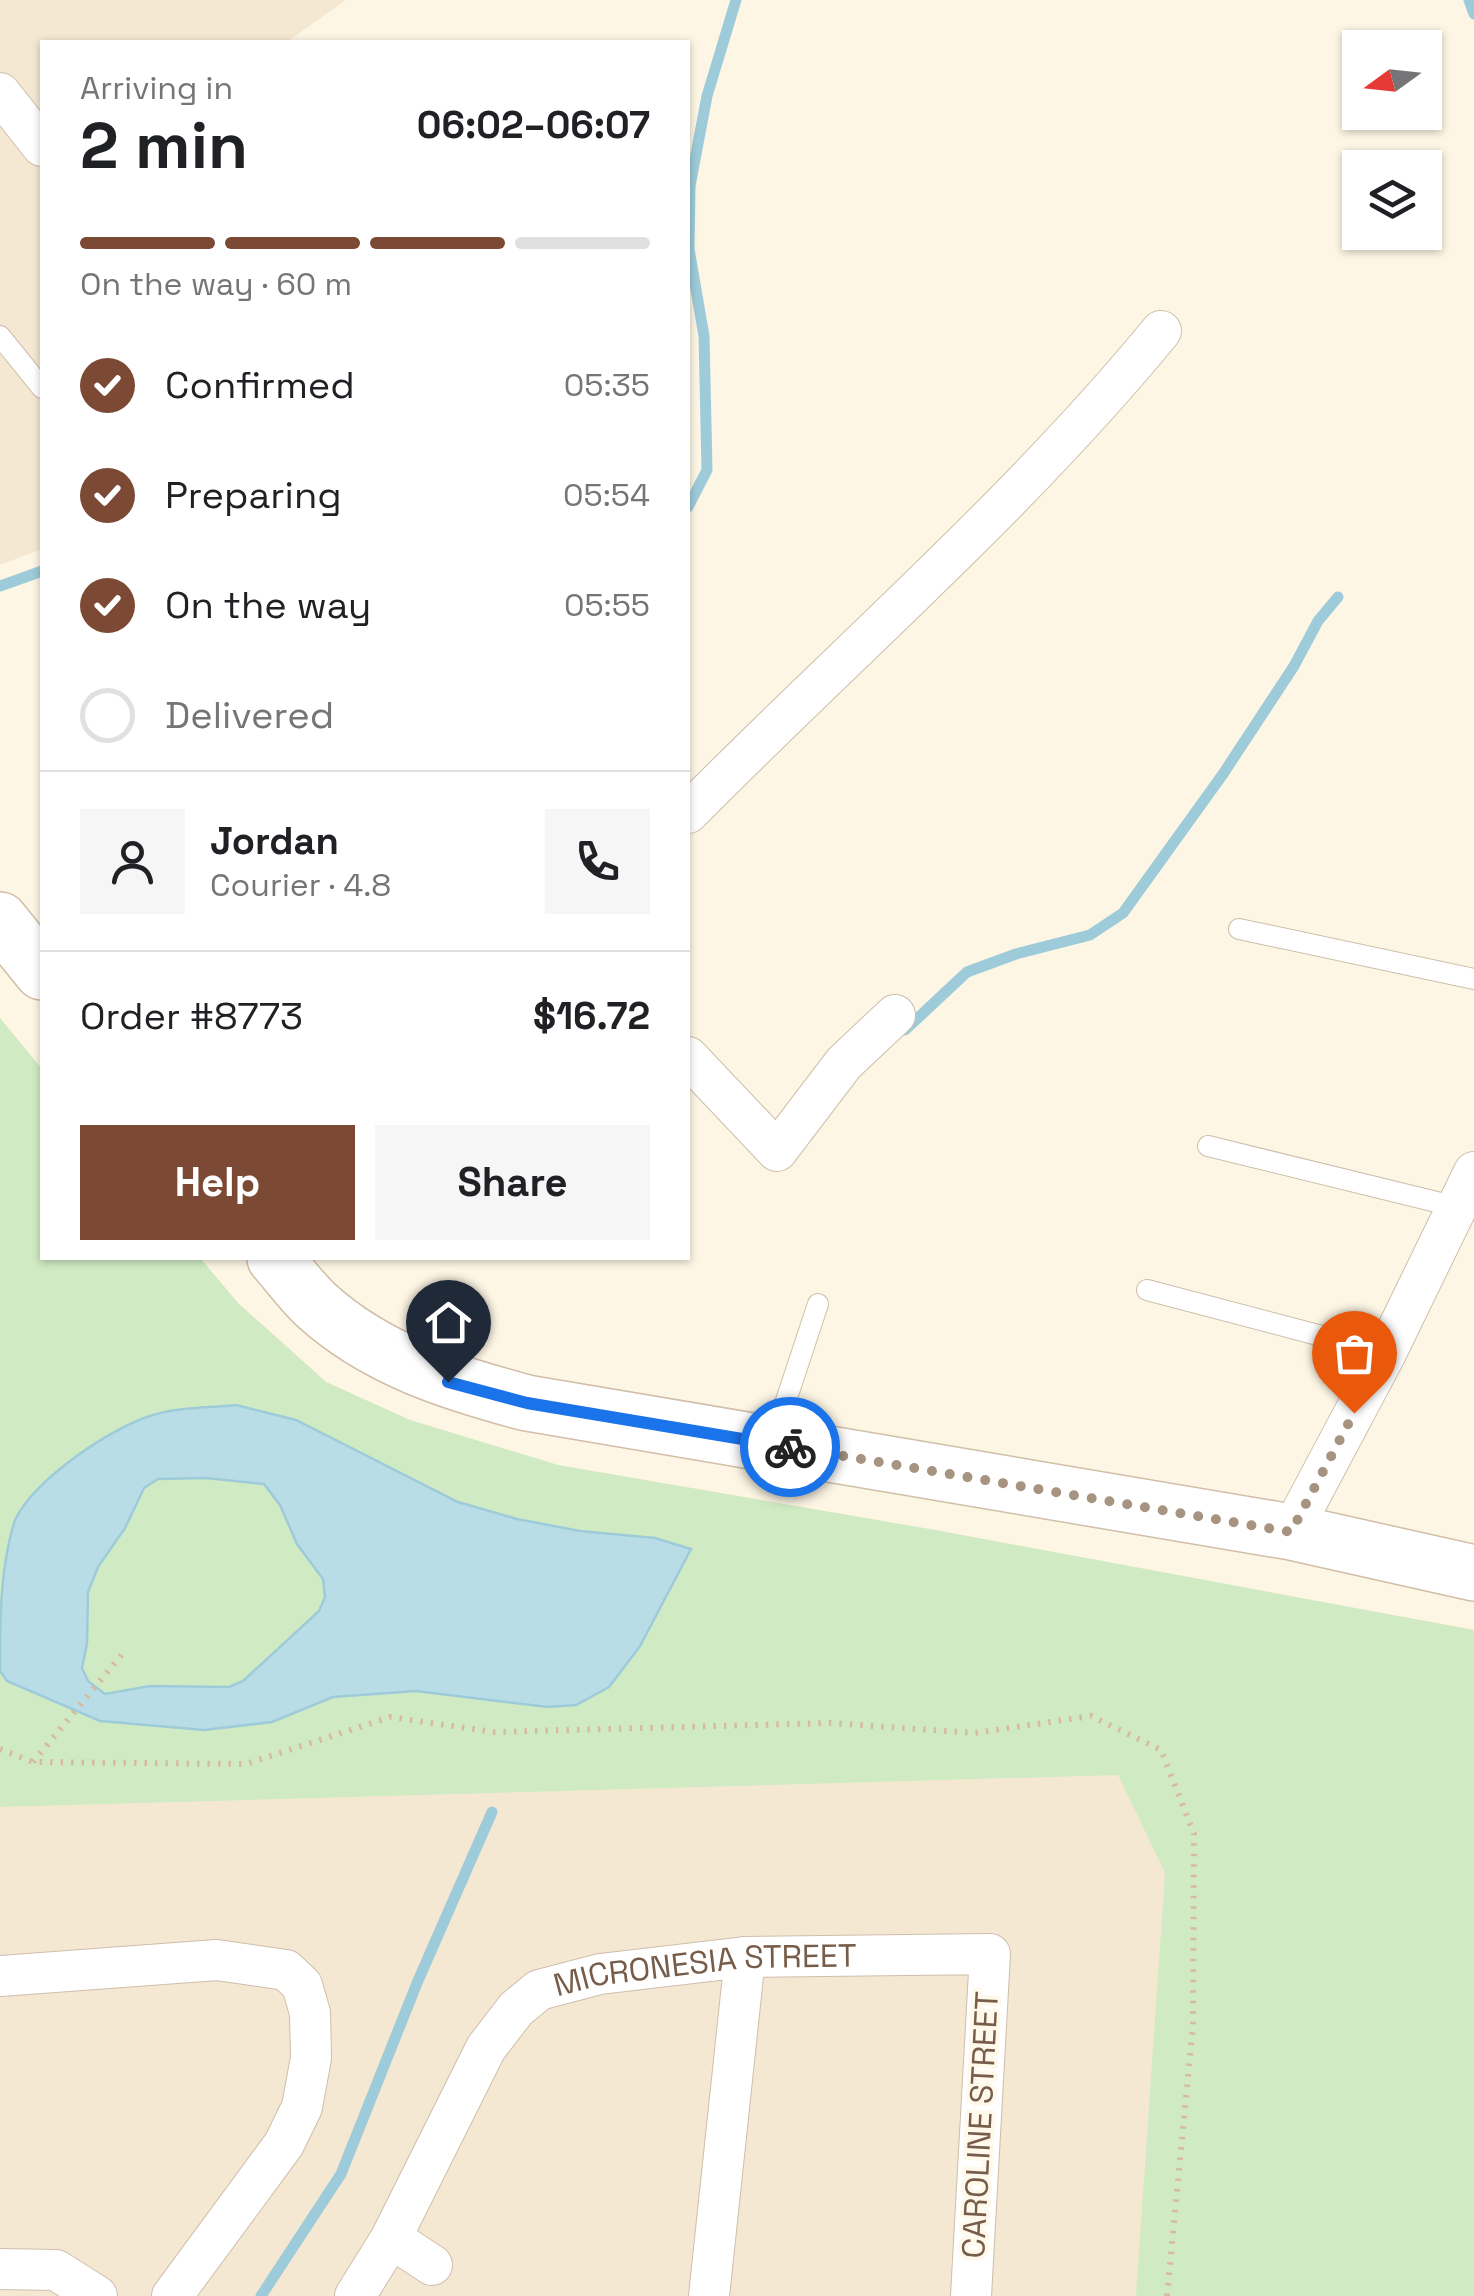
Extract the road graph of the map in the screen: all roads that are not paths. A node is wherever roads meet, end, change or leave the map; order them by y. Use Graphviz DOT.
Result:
graph roads {
  1 [pos="0,93"];
  2 [pos="40,143"];
  3 [pos="1161,332"];
  4 [pos="0,336"];
  5 [pos="40,386"];
  6 [pos="690,811"];
  7 [pos="0,920"];
  8 [pos="1240,930"];
  9 [pos="40,970"];
  10 [pos="1474,979"];
  11 [pos="894,1015"];
  12 [pos="690,1058"];
  13 [pos="1208,1146"];
  14 [pos="1465,1190"];
  15 [pos="277,1260"];
  16 [pos="1147,1290"];
  17 [pos="818,1304"];
  18 [pos="1386,1353"];
  19 [pos="772,1444"];
  20 [pos="1291,1532"];
  21 [pos="1474,1573"];
  22 [pos="990,1954"];
  23 [pos="745,1957"];
  24 [pos="0,1976"];
  25 [pos="391,2238"];
  26 [pos="432,2265"];
  27 [pos="0,2269"];
  28 [pos="97,2296"];
  29 [pos="172,2296"];
  30 [pos="354,2296"];
  31 [pos="709,2296"];
  32 [pos="971,2296"];
  1 -- 2 [label="street"];
  3 -- 6 [label="street"];
  4 -- 5 [label="lane"];
  7 -- 9 [label="main road"];
  8 -- 10 [label="lane"];
  11 -- 12 [label="street"];
  13 -- 14 [label="lane"];
  14 -- 18 [label="street"];
  15 -- 19 [label="main road"];
  16 -- 18 [label="lane"];
  17 -- 19 [label="lane"];
  18 -- 20 [label="street"];
  19 -- 20 [label="main road"];
  20 -- 21 [label="main road"];
  22 -- 23 [label="street, MICRONESIA STREET"];
  22 -- 32 [label="street, CAROLINE STREET"];
  23 -- 25 [label="street, MICRONESIA STREET"];
  23 -- 31 [label="street"];
  24 -- 29 [label="street"];
  25 -- 26 [label="street"];
  25 -- 30 [label="street, MICRONESIA STREET"];
  27 -- 28 [label="street"];
}
